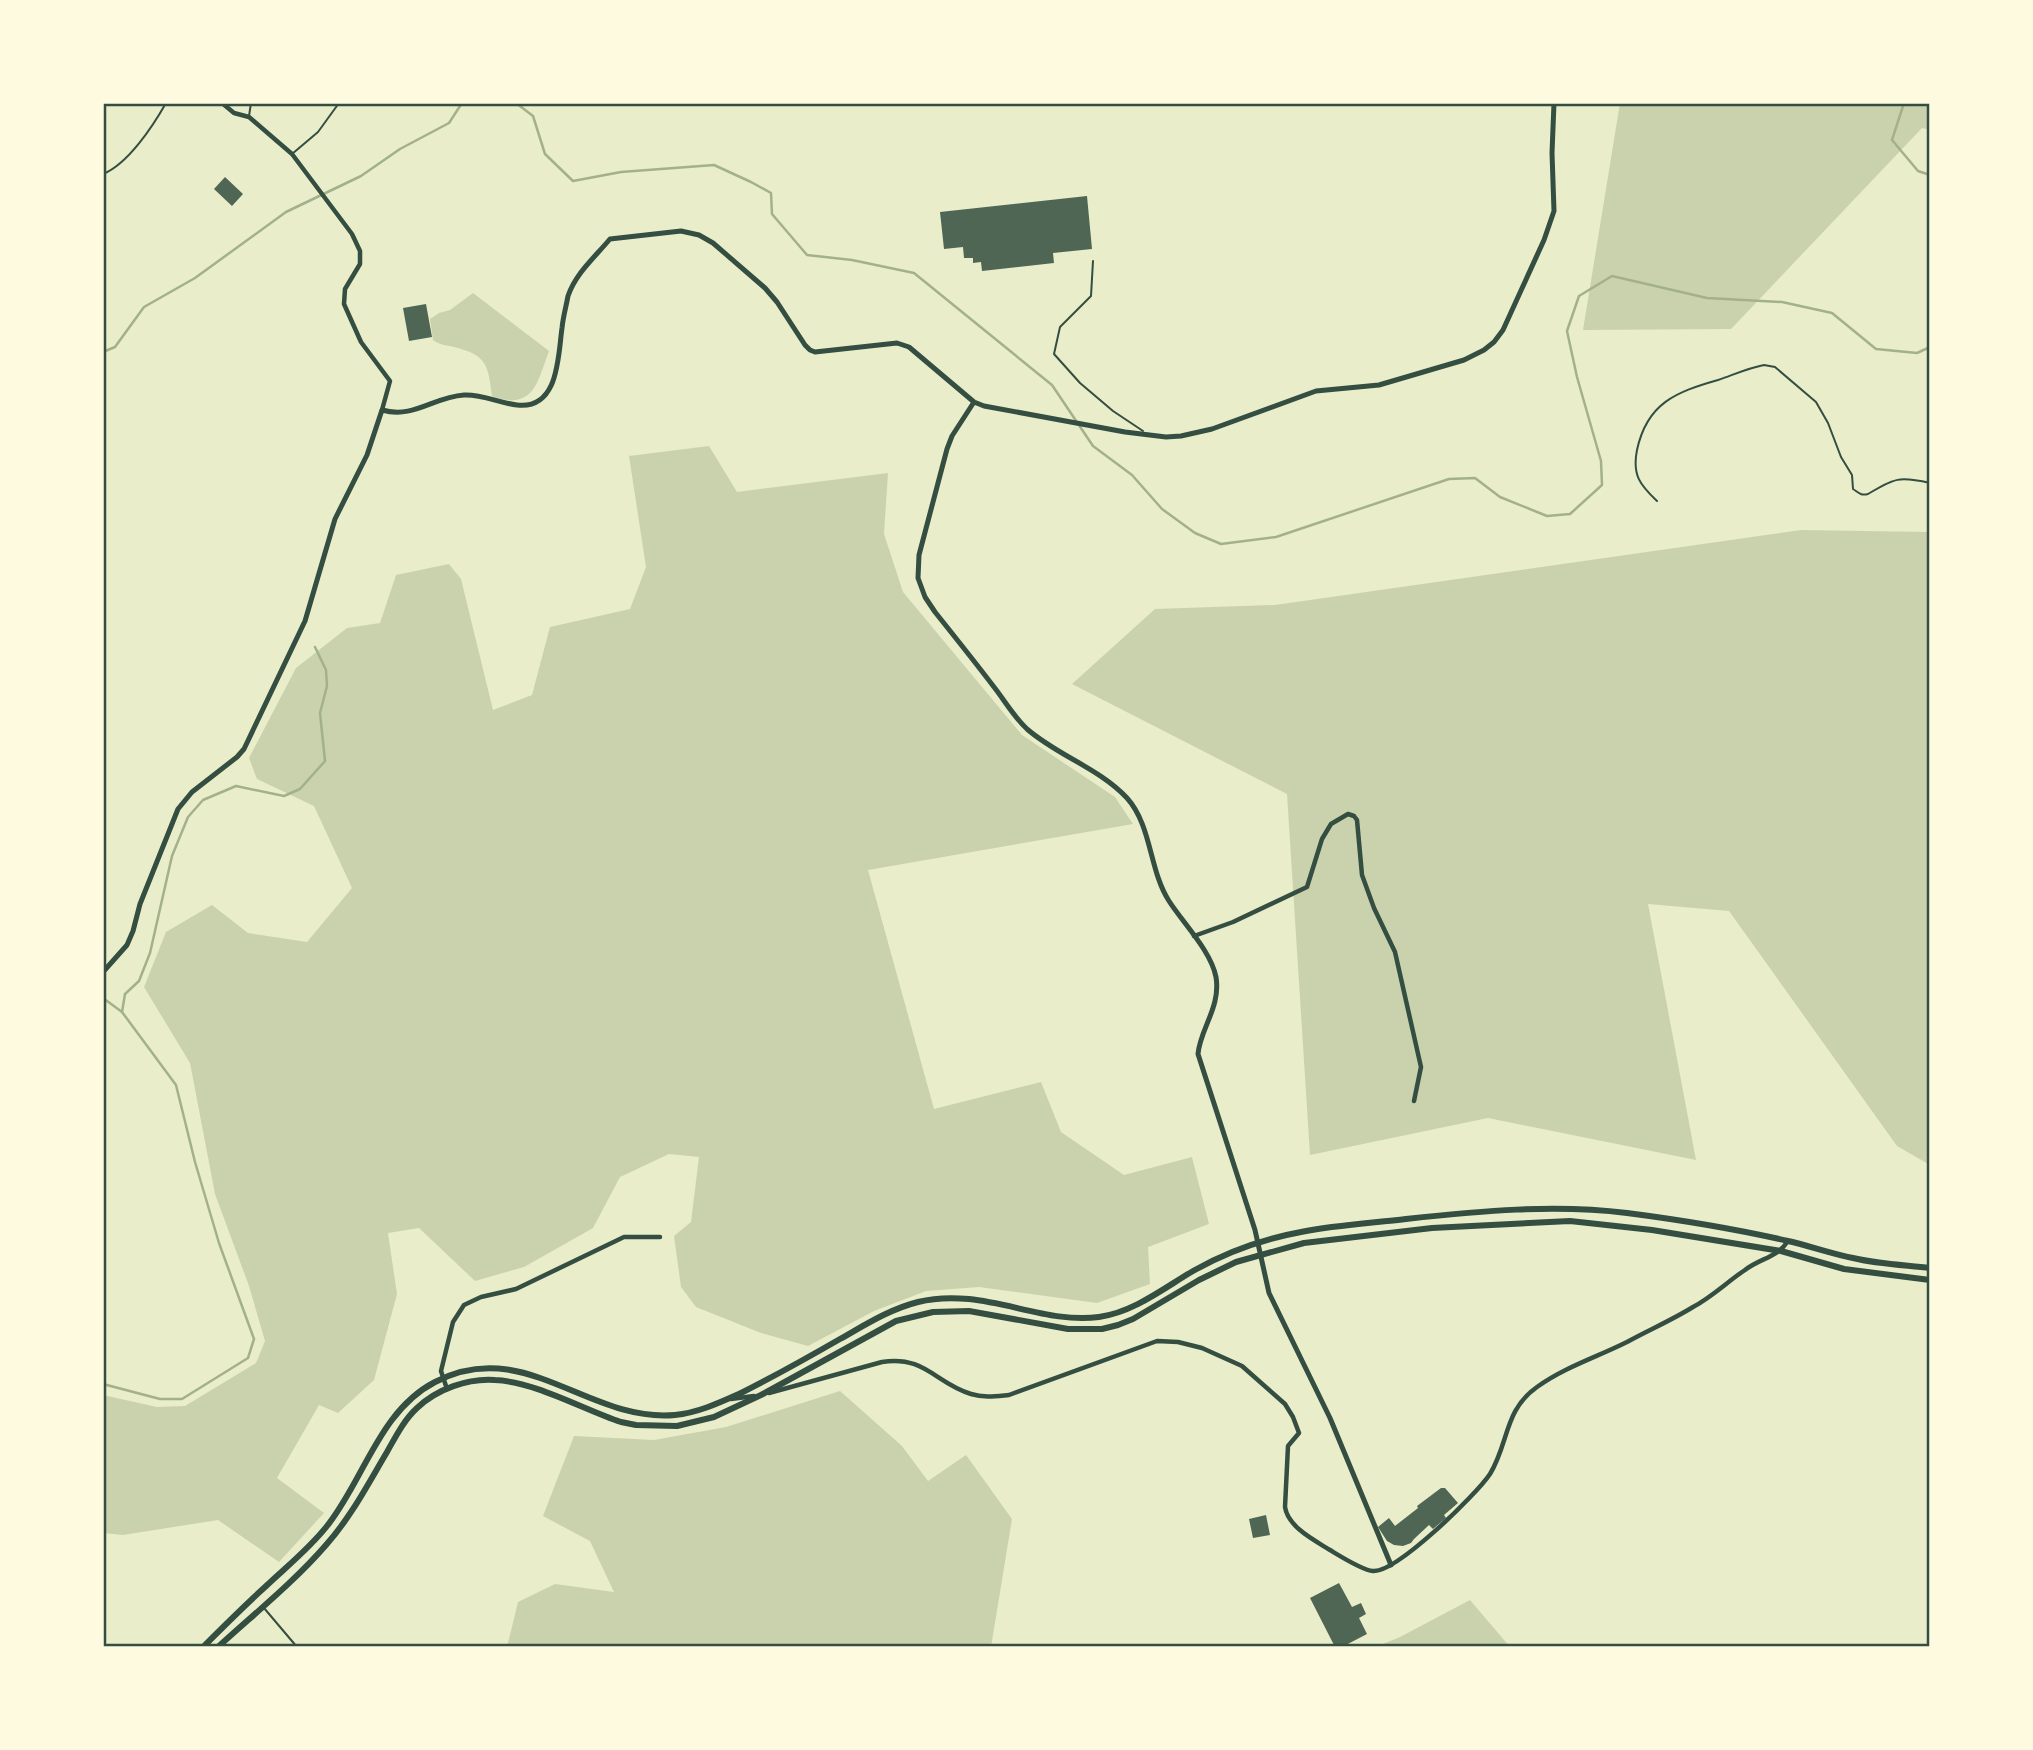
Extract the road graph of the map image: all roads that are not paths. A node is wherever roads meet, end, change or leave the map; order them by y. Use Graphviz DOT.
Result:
graph roads {
  1 [pos="166,103"];
  2 [pos="222,103"];
  3 [pos="251,103"];
  4 [pos="340,103"];
  5 [pos="1554,103"];
  6 [pos="249,117"];
  7 [pos="292,154"];
  8 [pos="103,174"];
  9 [pos="1093,261"];
  10 [pos="974,402"];
  11 [pos="382,410"];
  12 [pos="1150,436"];
  13 [pos="1930,483"];
  14 [pos="1657,502"];
  15 [pos="1194,936"];
  16 [pos="103,972"];
  17 [pos="1414,1101"];
  18 [pos="660,1237"];
  19 [pos="1788,1241"];
  20 [pos="1781,1251"];
  21 [pos="1930,1268"];
  22 [pos="1930,1280"];
  23 [pos="443,1378"];
  24 [pos="447,1390"];
  25 [pos="761,1395"];
  26 [pos="727,1399"];
  27 [pos="1391,1565"];
  28 [pos="262,1606"];
  29 [pos="203,1647"];
  30 [pos="218,1647"];
  31 [pos="297,1647"];
  1 -- 8 [label="lane"];
  2 -- 6 [label="street"];
  3 -- 6 [label="lane"];
  4 -- 7 [label="lane"];
  5 -- 12 [label="street"];
  6 -- 7 [label="street"];
  7 -- 11 [label="street"];
  9 -- 12 [label="lane"];
  10 -- 11 [label="street"];
  10 -- 12 [label="street"];
  10 -- 15 [label="street"];
  11 -- 16 [label="street"];
  13 -- 14 [label="lane"];
  15 -- 17 [label="street"];
  15 -- 27 [label="street"];
  18 -- 23 [label="street"];
  19 -- 20 [label="street"];
  19 -- 21 [label="main road"];
  19 -- 26 [label="main road"];
  20 -- 22 [label="main road"];
  20 -- 25 [label="main road"];
  20 -- 27 [label="street"];
  23 -- 24 [label="street"];
  23 -- 26 [label="main road"];
  23 -- 29 [label="main road"];
  24 -- 25 [label="main road"];
  24 -- 28 [label="main road"];
  25 -- 26 [label="street"];
  25 -- 27 [label="street"];
  28 -- 30 [label="main road"];
  28 -- 31 [label="lane"];
}
